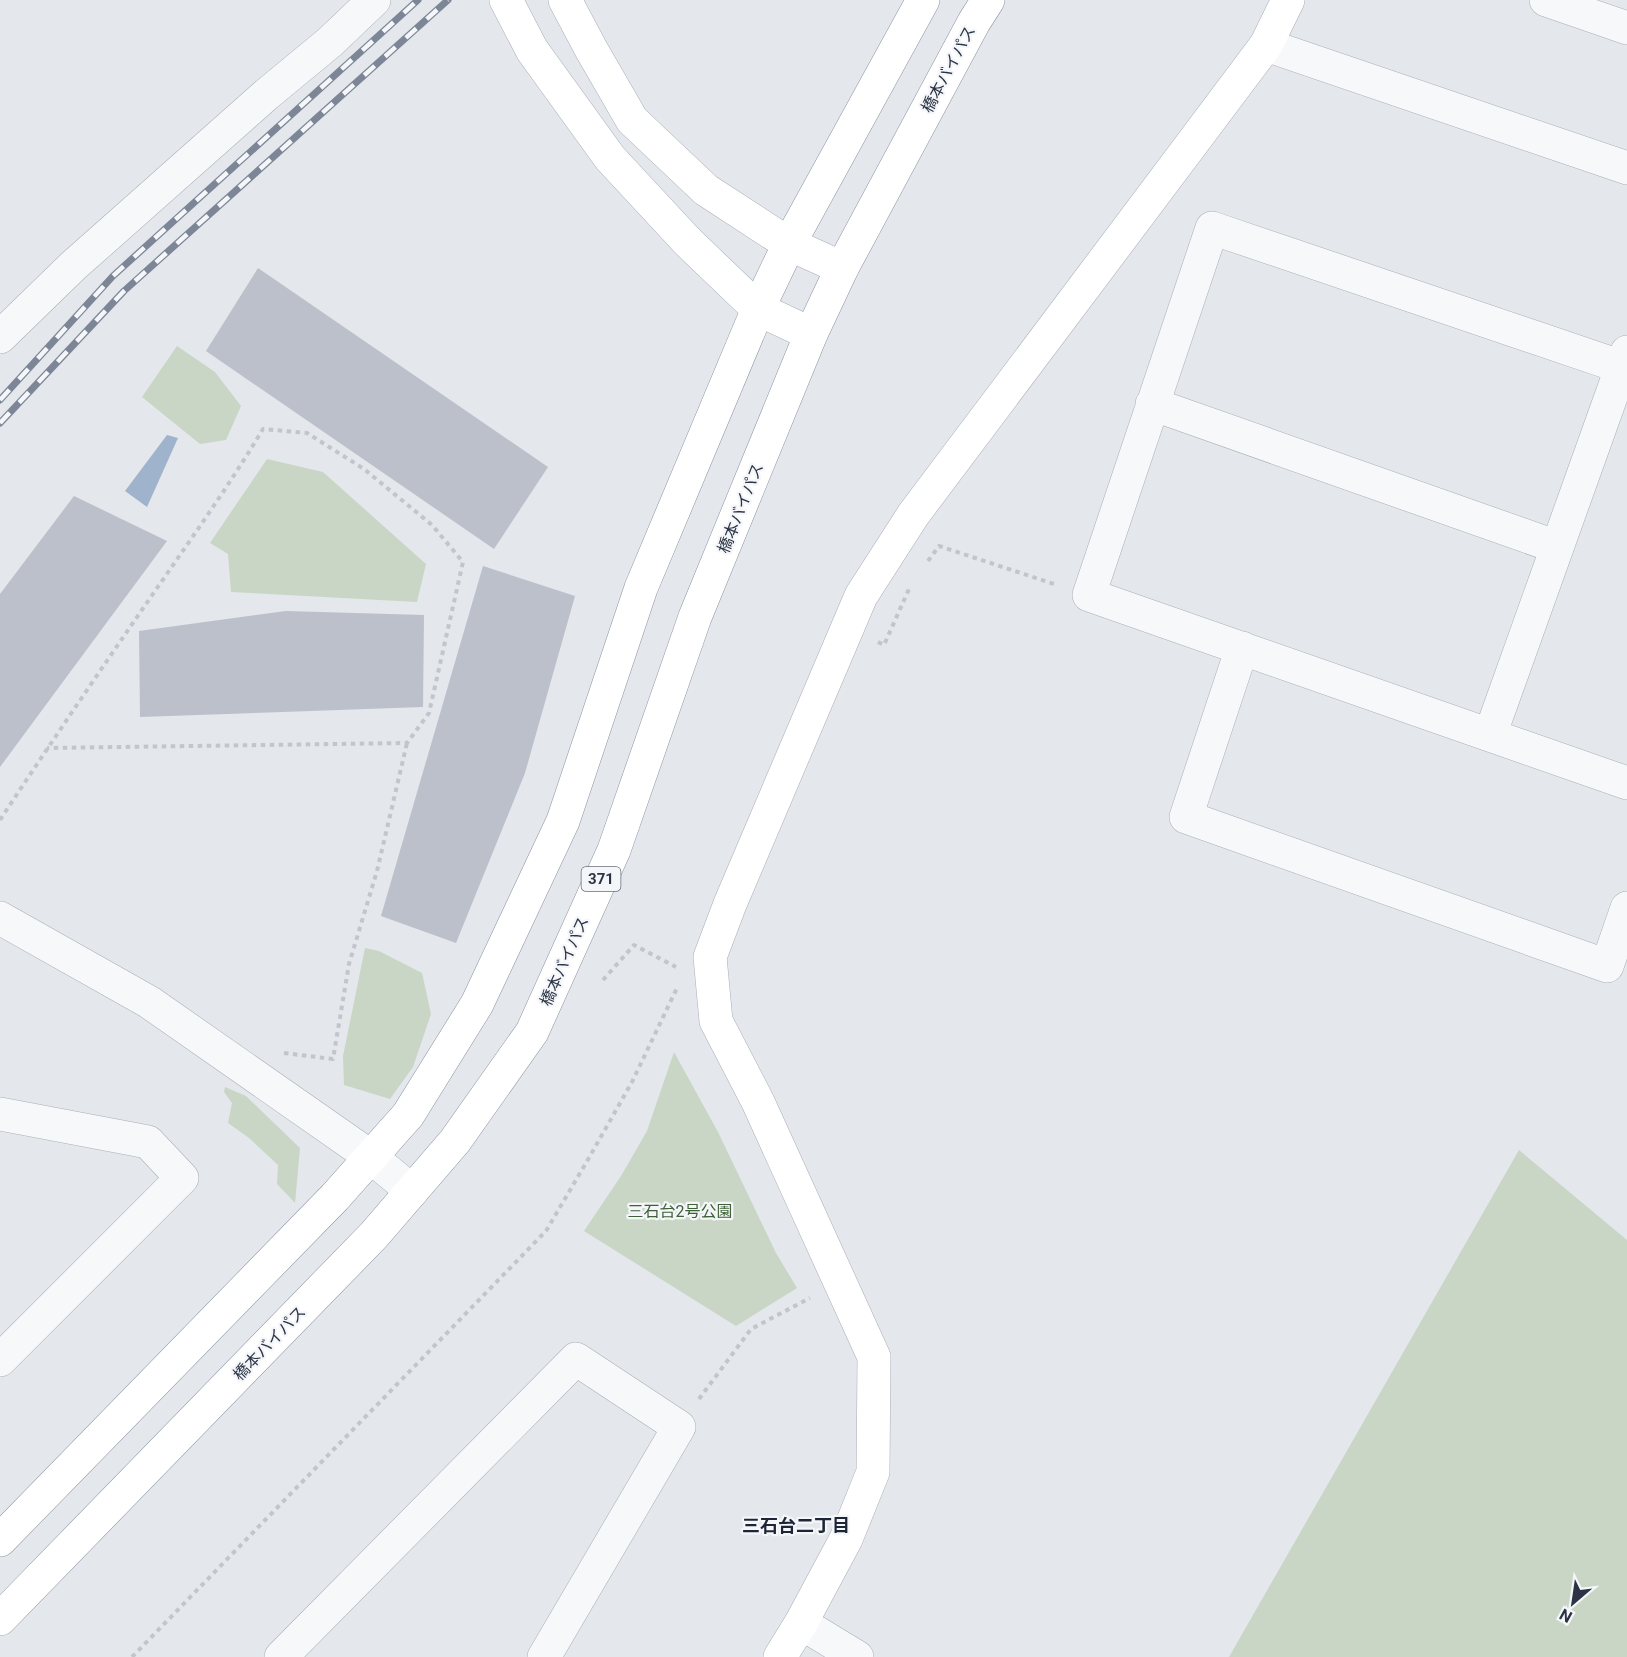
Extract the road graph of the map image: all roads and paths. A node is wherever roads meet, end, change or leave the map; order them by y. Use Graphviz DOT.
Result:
graph roads {
  1 [pos="374,0"];
  2 [pos="506,0"];
  3 [pos="565,0"];
  4 [pos="923,0"];
  5 [pos="987,0"];
  6 [pos="1288,0"];
  7 [pos="1546,0"];
  8 [pos="1627,28"];
  9 [pos="1266,45"];
  10 [pos="1627,168"];
  11 [pos="789,244"];
  12 [pos="842,268"];
  13 [pos="758,309"];
  14 [pos="811,334"];
  15 [pos="0,338"];
  16 [pos="1624,359"];
  17 [pos="1152,404"];
  18 [pos="1557,547"];
  19 [pos="926,564"];
  20 [pos="912,583"];
  21 [pos="1089,595"];
  22 [pos="884,645"];
  23 [pos="1242,648"];
  24 [pos="1490,735"];
  25 [pos="407,743"];
  26 [pos="47,748"];
  27 [pos="1627,783"];
  28 [pos="0,820"];
  29 [pos="1627,908"];
  30 [pos="0,918"];
  31 [pos="698,973"];
  32 [pos="603,980"];
  33 [pos="280,1053"];
  34 [pos="0,1114"];
  35 [pos="371,1157"];
  36 [pos="412,1191"];
  37 [pos="840,1282"];
  38 [pos="0,1360"];
  39 [pos="679,1426"];
  40 [pos="0,1540"];
  41 [pos="0,1619"];
  42 [pos="801,1623"];
  43 [pos="132,1657"];
  44 [pos="281,1657"];
  45 [pos="544,1657"];
  46 [pos="780,1657"];
  47 [pos="857,1657"];
  1 -- 15 [label="street"];
  2 -- 13 [label="main road"];
  3 -- 11 [label="main road"];
  4 -- 11 [label="main road"];
  5 -- 12 [label="main road, 橋本バイパス / 371"];
  6 -- 9 [label="main road"];
  7 -- 8 [label="street"];
  9 -- 10 [label="street"];
  9 -- 31 [label="main road"];
  11 -- 12 [label="main road"];
  11 -- 13 [label="main road"];
  12 -- 14 [label="main road, 橋本バイパス / 371"];
  13 -- 14 [label="main road"];
  13 -- 35 [label="main road"];
  14 -- 36 [label="main road, 橋本バイパス / 371"];
  16 -- 17 [label="street"];
  16 -- 18 [label="street"];
  17 -- 18 [label="street"];
  17 -- 21 [label="street"];
  18 -- 24 [label="street"];
  19 -- 21 [label="path"];
  20 -- 22 [label="path"];
  21 -- 23 [label="street"];
  23 -- 24 [label="street"];
  23 -- 29 [label="street"];
  24 -- 27 [label="street"];
  25 -- 26 [label="path"];
  25 -- 26 [label="path"];
  25 -- 33 [label="path"];
  26 -- 28 [label="path"];
  30 -- 35 [label="street"];
  31 -- 32 [label="path"];
  31 -- 37 [label="main road"];
  31 -- 43 [label="path"];
  34 -- 38 [label="street"];
  35 -- 36 [label="street"];
  35 -- 40 [label="main road"];
  36 -- 41 [label="main road, 橋本バイパス / 371"];
  37 -- 39 [label="path"];
  37 -- 42 [label="main road"];
  39 -- 44 [label="street"];
  39 -- 45 [label="street"];
  42 -- 46 [label="main road"];
  42 -- 47 [label="street"];
}
